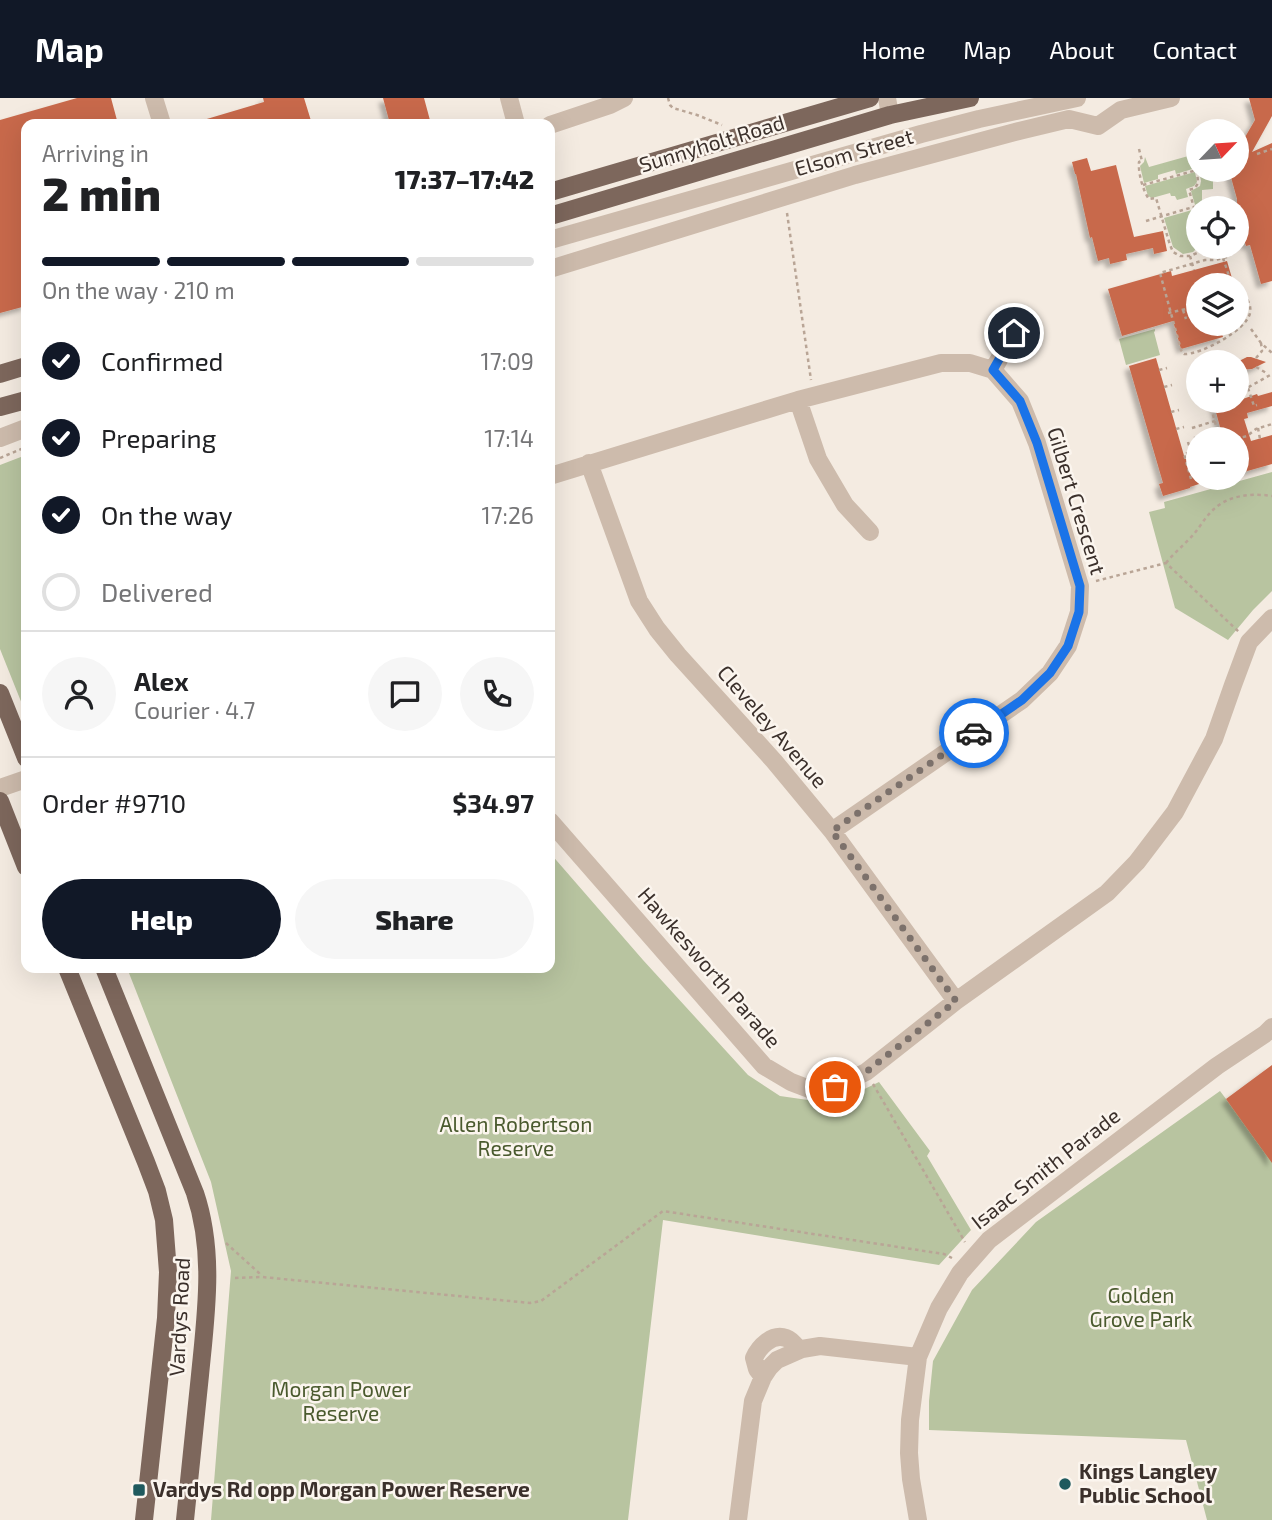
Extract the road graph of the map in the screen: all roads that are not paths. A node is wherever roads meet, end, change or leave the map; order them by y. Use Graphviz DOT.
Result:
graph roads {
  1 [pos="154,98"];
  2 [pos="509,98"];
  3 [pos="624,98"];
  4 [pos="870,98"];
  5 [pos="970,98"];
  6 [pos="1076,98"];
  7 [pos="1171,98"];
  8 [pos="889,106"];
  9 [pos="160,119"];
  10 [pos="515,119"];
  11 [pos="555,123"];
  12 [pos="555,191"];
  13 [pos="555,214"];
  14 [pos="555,239"];
  15 [pos="555,267"];
  16 [pos="1014,333"];
  17 [pos="21,368"];
  18 [pos="993,370"];
  19 [pos="0,374"];
  20 [pos="806,398"];
  21 [pos="21,402"];
  22 [pos="0,407"];
  23 [pos="21,430"];
  24 [pos="0,438"];
  25 [pos="589,463"];
  26 [pos="555,474"];
  27 [pos="870,532"];
  28 [pos="1263,633"];
  29 [pos="0,693"];
  30 [pos="21,746"];
  31 [pos="21,781"];
  32 [pos="0,788"];
  33 [pos="0,801"];
  34 [pos="555,827"];
  35 [pos="832,831"];
  36 [pos="21,854"];
  37 [pos="69,973"];
  38 [pos="106,973"];
  39 [pos="956,1001"];
  40 [pos="1272,1027"];
  41 [pos="918,1357"];
  42 [pos="144,1520"];
  43 [pos="185,1520"];
  44 [pos="738,1520"];
  45 [pos="918,1520"];
  1 -- 9 [label="street"];
  2 -- 10 [label="street"];
  3 -- 11 [label="street"];
  4 -- 12 [label="main road, Sunnyholt Road"];
  5 -- 8 [label="main road, Sunnyholt Road"];
  6 -- 14 [label="street"];
  7 -- 15 [label="street, Elsom Street"];
  8 -- 13 [label="main road, Sunnyholt Road"];
  16 -- 18 [label="street"];
  17 -- 19 [label="main road"];
  18 -- 20 [label="street"];
  18 -- 35 [label="street, Gilbert Crescent"];
  20 -- 25 [label="street"];
  20 -- 27 [label="street"];
  21 -- 22 [label="main road"];
  23 -- 24 [label="street"];
  25 -- 26 [label="street"];
  25 -- 35 [label="street, Cleveley Avenue"];
  28 -- 39 [label="street, Hawkesworth Parade"];
  29 -- 30 [label="main road"];
  31 -- 32 [label="street"];
  33 -- 36 [label="main road"];
  34 -- 39 [label="street, Hawkesworth Parade"];
  35 -- 39 [label="street, Cleveley Avenue"];
  37 -- 42 [label="main road, Vardys Road"];
  38 -- 43 [label="main road, Vardys Road"];
  40 -- 41 [label="street, Isaac Smith Parade"];
  41 -- 44 [label="street"];
  41 -- 45 [label="street, Isaac Smith Parade"];
}
